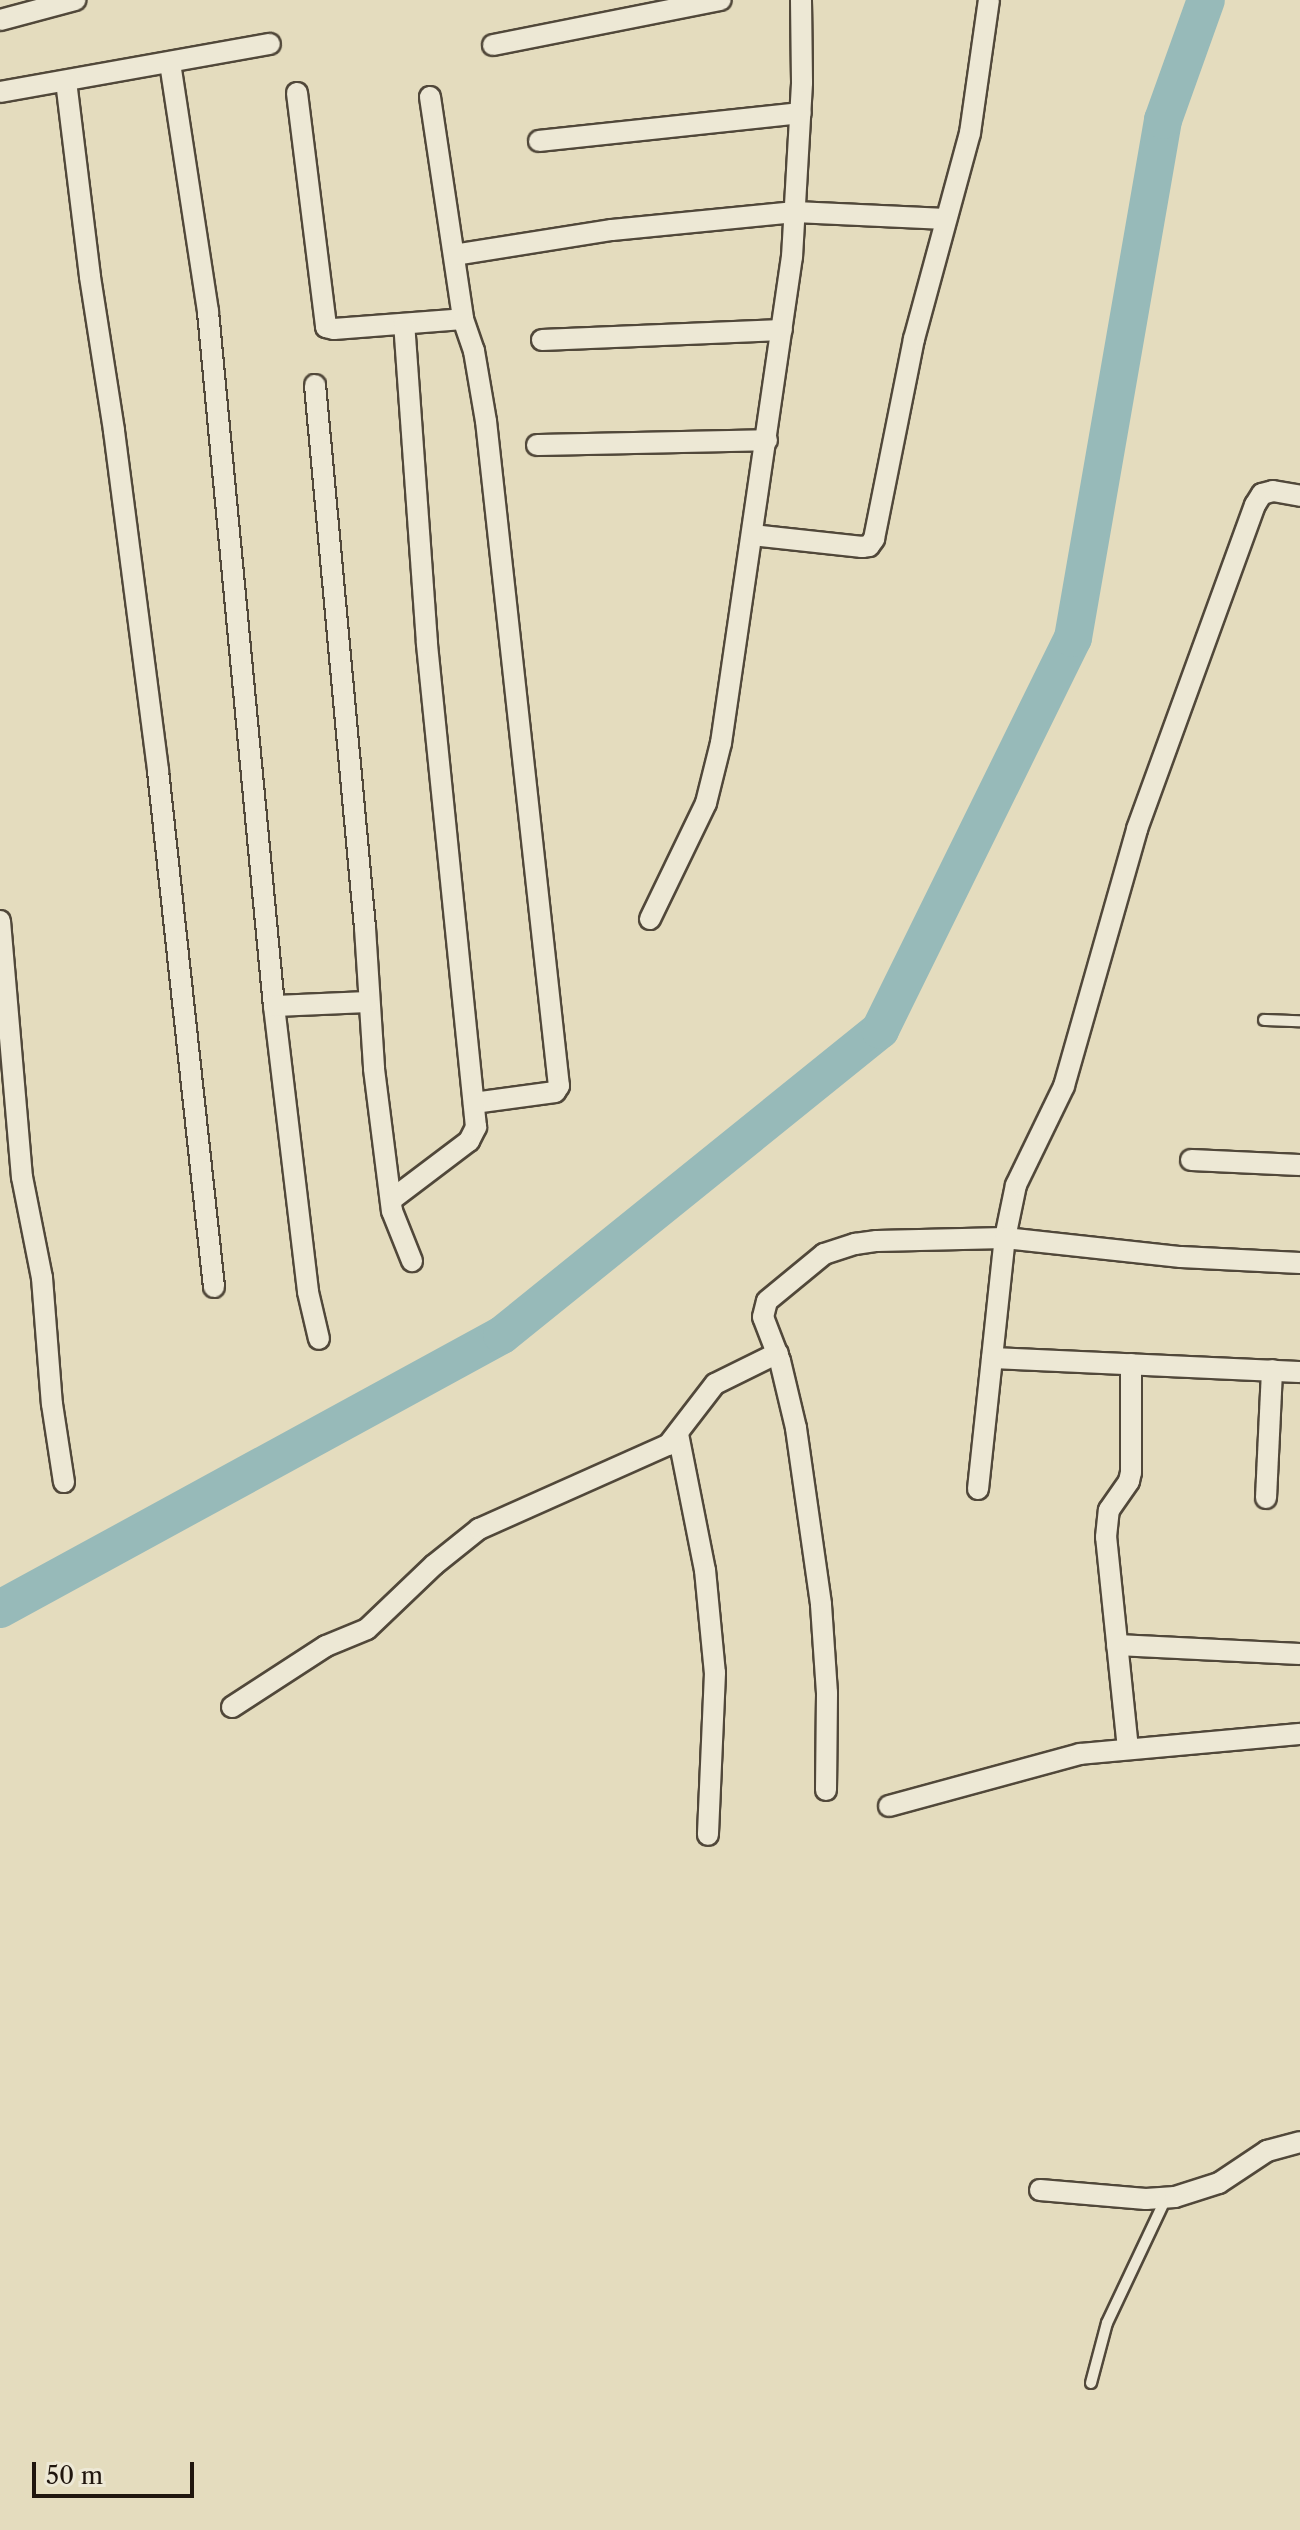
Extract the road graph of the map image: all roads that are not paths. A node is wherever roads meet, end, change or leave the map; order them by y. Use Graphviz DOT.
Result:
graph roads {
  1 [pos="75,0"];
  2 [pos="721,0"];
  3 [pos="801,0"];
  4 [pos="989,0"];
  5 [pos="8,12"];
  6 [pos="270,44"];
  7 [pos="493,45"];
  8 [pos="170,63"];
  9 [pos="66,81"];
  10 [pos="0,92"];
  11 [pos="297,93"];
  12 [pos="430,97"];
  13 [pos="801,113"];
  14 [pos="539,141"];
  15 [pos="795,212"];
  16 [pos="946,219"];
  17 [pos="454,255"];
  18 [pos="463,319"];
  19 [pos="404,325"];
  20 [pos="782,330"];
  21 [pos="542,340"];
  22 [pos="315,385"];
  23 [pos="767,440"];
  24 [pos="537,445"];
  25 [pos="1300,496"];
  26 [pos="752,535"];
  27 [pos="650,919"];
  28 [pos="0,921"];
  29 [pos="369,1002"];
  30 [pos="274,1006"];
  31 [pos="1264,1020"];
  32 [pos="1300,1021"];
  33 [pos="474,1103"];
  34 [pos="1191,1160"];
  35 [pos="1300,1165"];
  36 [pos="391,1200"];
  37 [pos="1005,1238"];
  38 [pos="412,1261"];
  39 [pos="1300,1263"];
  40 [pos="214,1287"];
  41 [pos="319,1339"];
  42 [pos="778,1353"];
  43 [pos="992,1358"];
  44 [pos="1131,1364"];
  45 [pos="1272,1370"];
  46 [pos="1300,1372"];
  47 [pos="678,1434"];
  48 [pos="64,1482"];
  49 [pos="978,1489"];
  50 [pos="1266,1498"];
  51 [pos="1117,1645"];
  52 [pos="1300,1654"];
  53 [pos="232,1707"];
  54 [pos="1300,1734"];
  55 [pos="1128,1749"];
  56 [pos="826,1790"];
  57 [pos="889,1806"];
  58 [pos="708,1835"];
  59 [pos="1300,2142"];
  60 [pos="1040,2190"];
  61 [pos="1166,2198"];
  62 [pos="1091,2383"];
  1 -- 5 [label="street"];
  2 -- 7 [label="street"];
  3 -- 13 [label="street"];
  4 -- 16 [label="street"];
  6 -- 8 [label="street"];
  8 -- 9 [label="street"];
  8 -- 30 [label="street"];
  9 -- 10 [label="street"];
  9 -- 40 [label="street"];
  11 -- 19 [label="street"];
  12 -- 17 [label="street"];
  13 -- 14 [label="street"];
  13 -- 15 [label="street"];
  15 -- 16 [label="street"];
  15 -- 17 [label="street"];
  15 -- 20 [label="street"];
  16 -- 26 [label="street"];
  17 -- 18 [label="street"];
  18 -- 19 [label="street"];
  18 -- 33 [label="street"];
  19 -- 33 [label="street"];
  20 -- 21 [label="street"];
  20 -- 23 [label="street"];
  22 -- 29 [label="street"];
  23 -- 24 [label="street"];
  23 -- 26 [label="street"];
  25 -- 37 [label="street"];
  26 -- 27 [label="street"];
  28 -- 48 [label="street"];
  29 -- 30 [label="street"];
  29 -- 36 [label="street"];
  30 -- 41 [label="street"];
  31 -- 32 [label="lane"];
  33 -- 36 [label="street"];
  34 -- 35 [label="street"];
  36 -- 38 [label="street"];
  37 -- 39 [label="street"];
  37 -- 42 [label="street"];
  37 -- 43 [label="street"];
  42 -- 47 [label="street"];
  42 -- 56 [label="street"];
  43 -- 44 [label="street"];
  43 -- 49 [label="street"];
  44 -- 45 [label="street"];
  44 -- 51 [label="street"];
  45 -- 46 [label="street"];
  45 -- 50 [label="street"];
  47 -- 53 [label="street"];
  47 -- 58 [label="street"];
  51 -- 52 [label="street"];
  51 -- 55 [label="street"];
  54 -- 55 [label="street"];
  55 -- 57 [label="street"];
  59 -- 61 [label="street"];
  60 -- 61 [label="street"];
  61 -- 62 [label="lane"];
}
